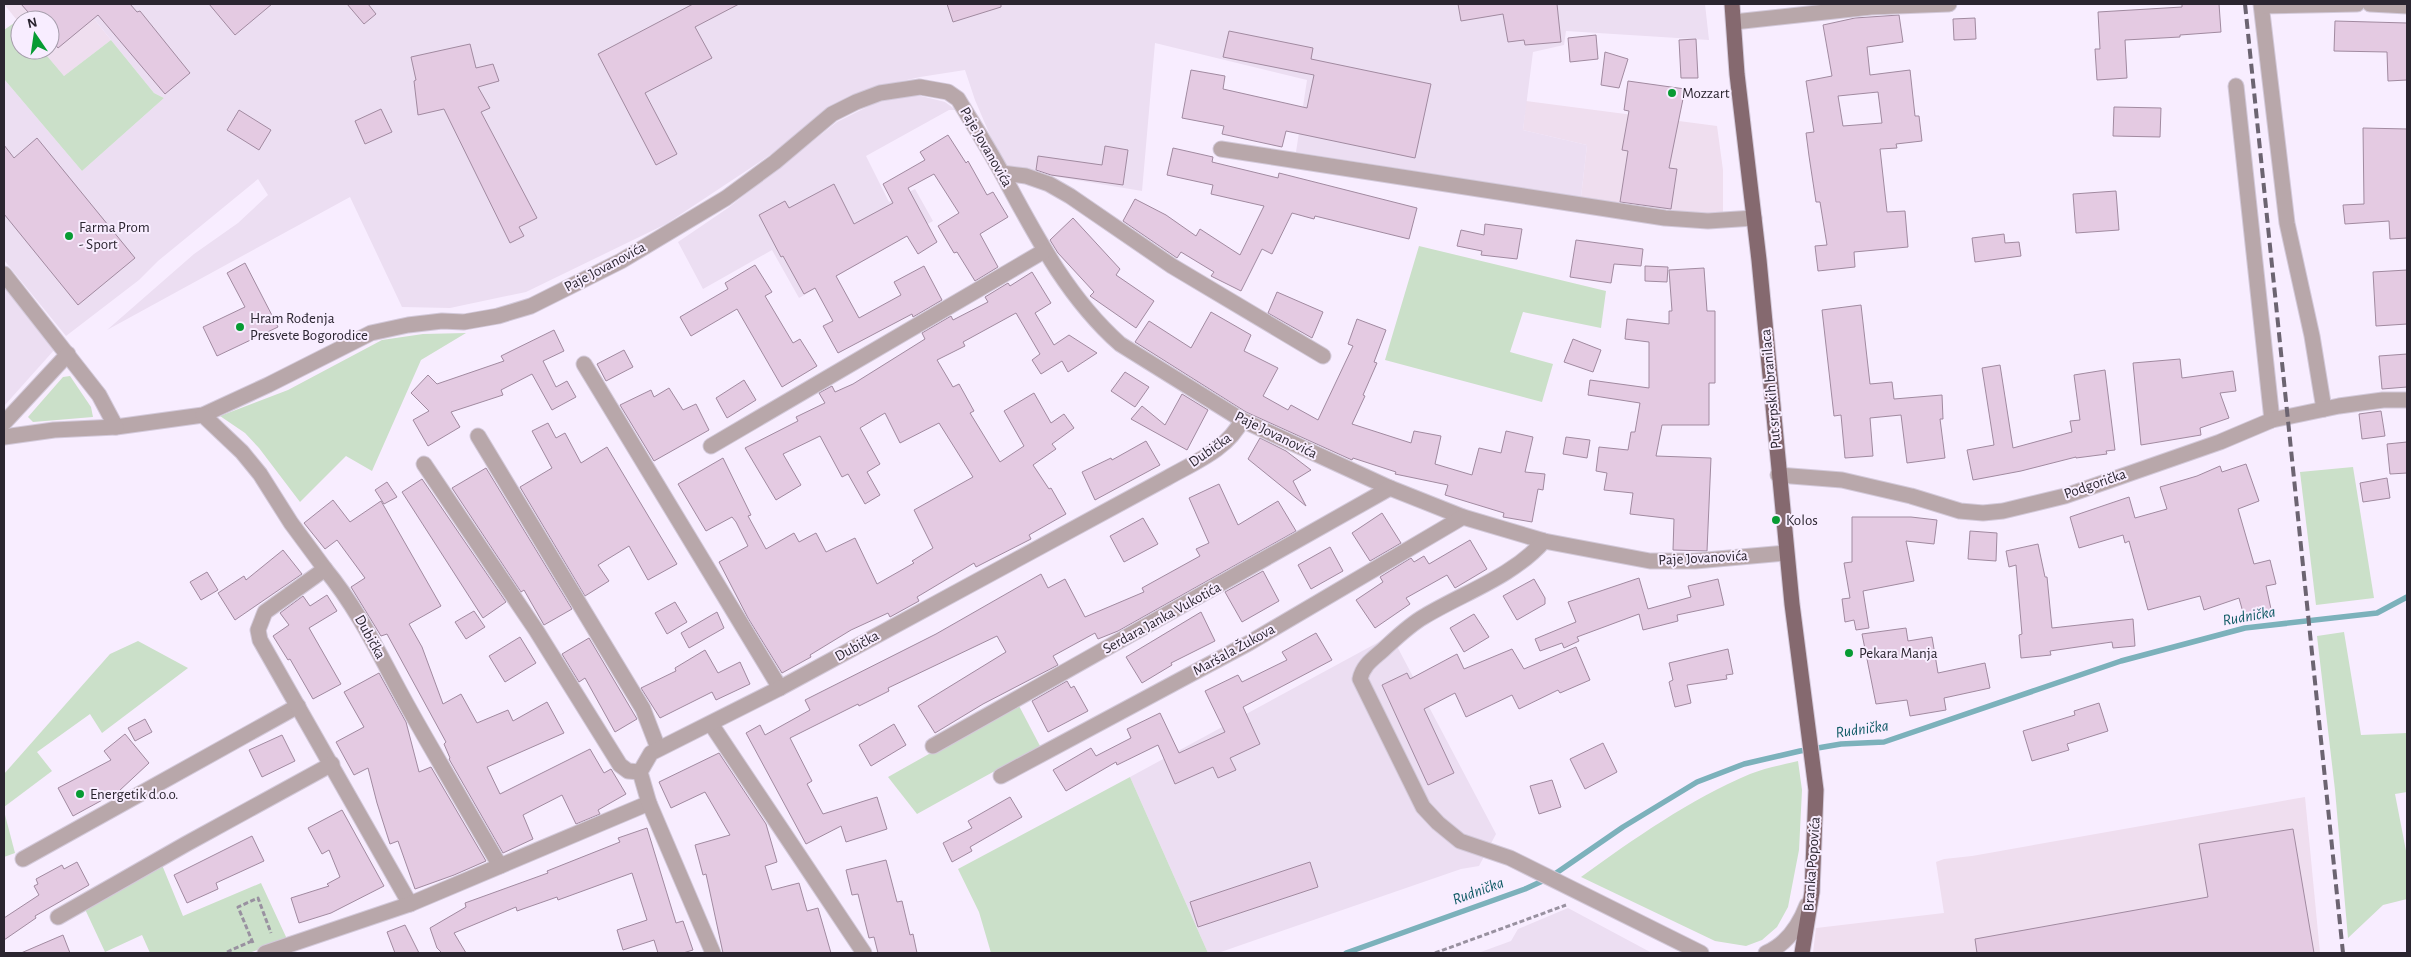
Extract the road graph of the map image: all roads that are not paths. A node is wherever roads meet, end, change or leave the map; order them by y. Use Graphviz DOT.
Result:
graph roads {
  1 [pos="1732,4"];
  2 [pos="1949,4"];
  3 [pos="2357,4"];
  4 [pos="2370,4"];
  5 [pos="2261,5"];
  6 [pos="2407,6"];
  7 [pos="1734,22"];
  8 [pos="2236,86"];
  9 [pos="1221,149"];
  10 [pos="1002,173"];
  11 [pos="1754,218"];
  12 [pos="1044,251"];
  13 [pos="4,274"];
  14 [pos="68,354"];
  15 [pos="1323,356"];
  16 [pos="584,364"];
  17 [pos="2407,400"];
  18 [pos="2324,409"];
  19 [pos="203,415"];
  20 [pos="1242,420"];
  21 [pos="2272,420"];
  22 [pos="4,423"];
  23 [pos="116,427"];
  24 [pos="478,436"];
  25 [pos="4,437"];
  26 [pos="711,446"];
  27 [pos="424,464"];
  28 [pos="1778,475"];
  29 [pos="1390,488"];
  30 [pos="1463,517"];
  31 [pos="1544,541"];
  32 [pos="1786,553"];
  33 [pos="325,568"];
  34 [pos="780,688"];
  35 [pos="298,706"];
  36 [pos="711,724"];
  37 [pos="933,746"];
  38 [pos="658,748"];
  39 [pos="332,764"];
  40 [pos="640,772"];
  41 [pos="1813,774"];
  42 [pos="1001,776"];
  43 [pos="649,803"];
  44 [pos="23,859"];
  45 [pos="500,866"];
  46 [pos="1812,892"];
  47 [pos="410,904"];
  48 [pos="58,917"];
  49 [pos="266,953"];
  50 [pos="714,953"];
  51 [pos="864,953"];
  52 [pos="1701,953"];
  53 [pos="1766,953"];
  54 [pos="1802,953"];
  1 -- 7 [label="main road, Put srpskih branilaca"];
  2 -- 7 [label="street"];
  3 -- 5 [label="street"];
  4 -- 6 [label="street"];
  5 -- 18 [label="street"];
  7 -- 11 [label="main road, Put srpskih branilaca"];
  8 -- 21 [label="street"];
  9 -- 11 [label="street"];
  10 -- 12 [label="street, Paje Jovanovića"];
  10 -- 15 [label="street"];
  10 -- 19 [label="street, Paje Jovanovića"];
  11 -- 28 [label="main road, Put srpskih branilaca"];
  12 -- 20 [label="street, Paje Jovanovića"];
  12 -- 26 [label="street"];
  13 -- 14 [label="street"];
  14 -- 22 [label="street"];
  14 -- 23 [label="street"];
  16 -- 34 [label="street"];
  17 -- 18 [label="street, Podgorička"];
  18 -- 21 [label="street, Podgorička"];
  19 -- 23 [label="street, Paje Jovanovića"];
  19 -- 33 [label="street, Dubička"];
  20 -- 29 [label="street, Paje Jovanovića"];
  20 -- 34 [label="street, Dubička"];
  21 -- 28 [label="street, Podgorička"];
  23 -- 25 [label="street, Paje Jovanovića"];
  24 -- 38 [label="street"];
  27 -- 40 [label="street"];
  28 -- 32 [label="main road, Put srpskih branilaca"];
  29 -- 30 [label="street, Paje Jovanovića"];
  29 -- 37 [label="street, Serdara Janka Vukotića"];
  30 -- 31 [label="street, Paje Jovanovića"];
  30 -- 42 [label="street, Maršala Žukova"];
  31 -- 32 [label="street, Paje Jovanovića"];
  31 -- 52 [label="street"];
  32 -- 41 [label="main road, Put srpskih branilaca"];
  33 -- 35 [label="street"];
  33 -- 45 [label="street, Dubička"];
  34 -- 36 [label="street, Dubička"];
  35 -- 39 [label="street"];
  35 -- 44 [label="street"];
  36 -- 38 [label="street, Dubička"];
  36 -- 51 [label="street"];
  38 -- 40 [label="street, Dubička"];
  39 -- 47 [label="street"];
  39 -- 48 [label="street"];
  40 -- 43 [label="street"];
  41 -- 46 [label="main road, Branka Popovića"];
  43 -- 45 [label="street"];
  43 -- 50 [label="street"];
  45 -- 47 [label="street"];
  46 -- 53 [label="street"];
  46 -- 54 [label="main road, Branka Popovića"];
  47 -- 49 [label="street"];
}
